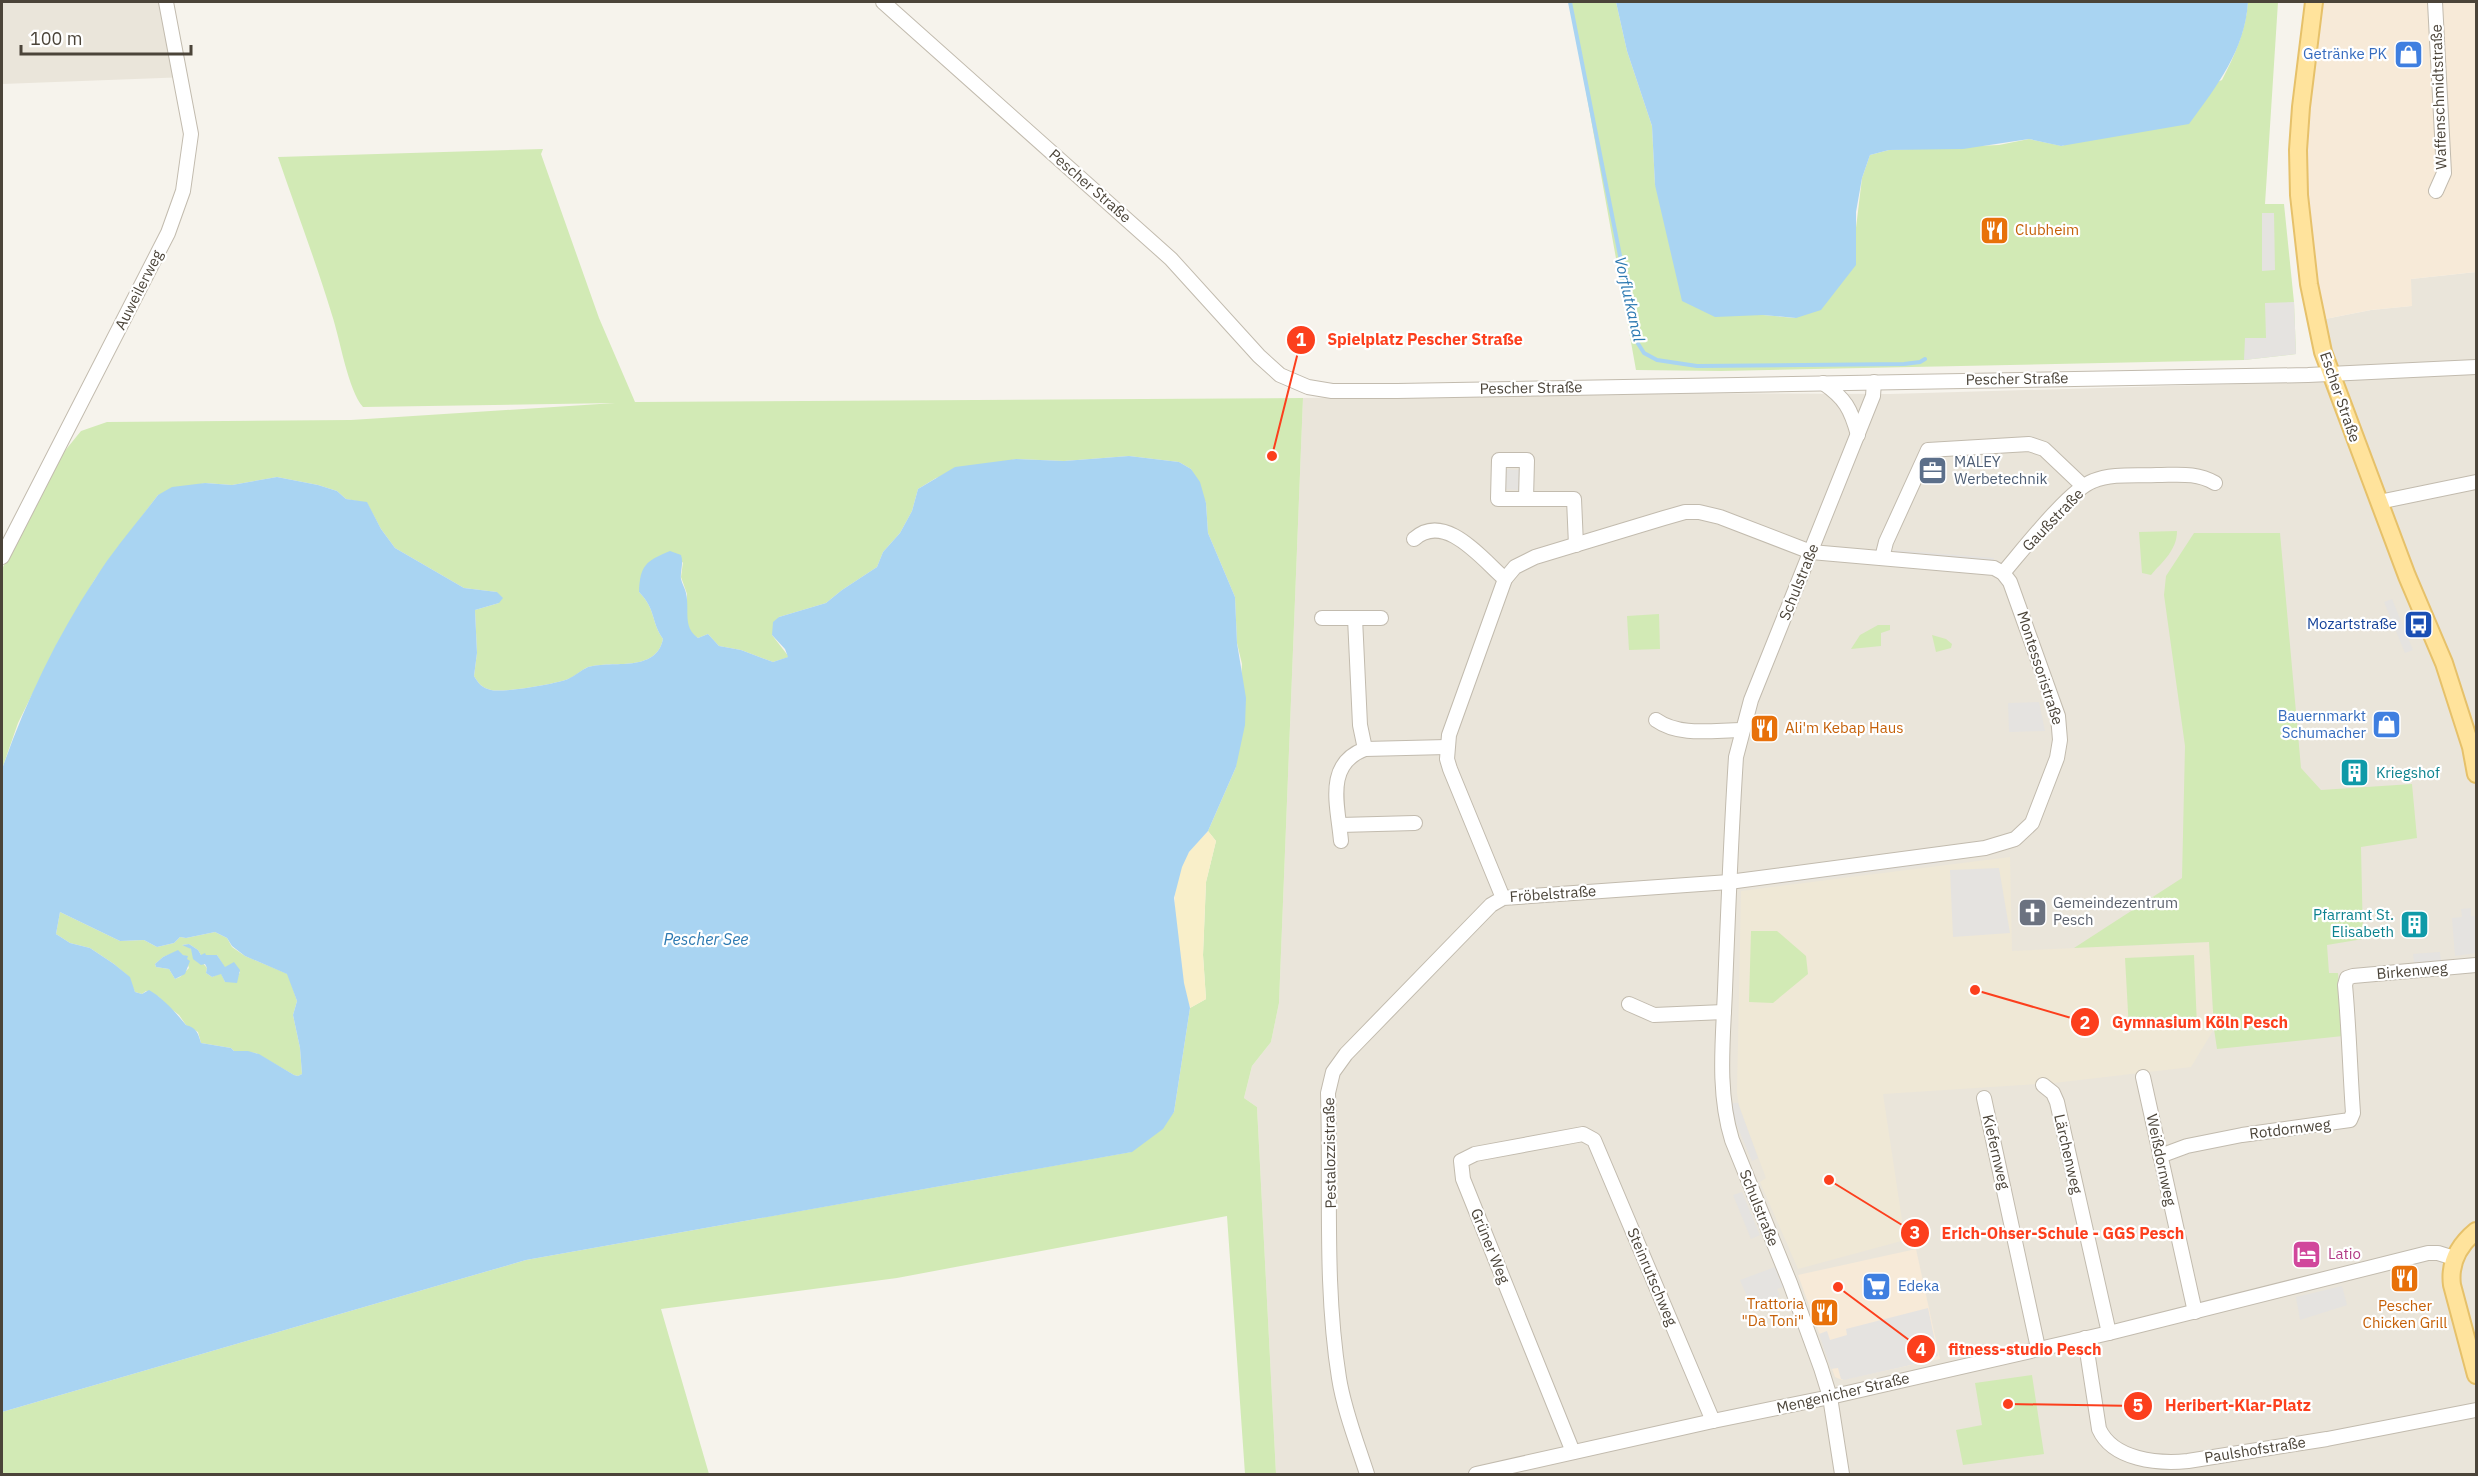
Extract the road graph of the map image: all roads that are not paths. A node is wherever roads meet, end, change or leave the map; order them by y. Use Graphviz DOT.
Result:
graph roads {
  1 [pos="166,2"];
  2 [pos="883,2"];
  3 [pos="2314,2"];
  4 [pos="2435,2"];
  5 [pos="2436,191"];
  6 [pos="2476,368"];
  7 [pos="2330,373"];
  8 [pos="1874,382"];
  9 [pos="1823,383"];
  10 [pos="1858,435"];
  11 [pos="2476,482"];
  12 [pos="2215,483"];
  13 [pos="2083,486"];
  14 [pos="1526,499"];
  15 [pos="2379,502"];
  16 [pos="1414,539"];
  17 [pos="1576,545"];
  18 [pos="1811,552"];
  19 [pos="2,557"];
  20 [pos="1882,558"];
  21 [pos="2003,573"];
  22 [pos="1505,579"];
  23 [pos="1322,618"];
  24 [pos="1355,618"];
  25 [pos="1381,618"];
  26 [pos="1656,720"];
  27 [pos="1742,730"];
  28 [pos="1448,747"];
  29 [pos="1365,749"];
  30 [pos="2476,772"];
  31 [pos="1415,823"];
  32 [pos="1340,825"];
  33 [pos="1341,841"];
  34 [pos="1729,882"];
  35 [pos="1503,898"];
  36 [pos="2476,965"];
  37 [pos="2347,978"];
  38 [pos="1629,1004"];
  39 [pos="1724,1012"];
  40 [pos="2143,1077"];
  41 [pos="2043,1085"];
  42 [pos="1984,1098"];
  43 [pos="1589,1136"];
  44 [pos="2160,1155"];
  45 [pos="2476,1230"];
  46 [pos="2454,1258"];
  47 [pos="2195,1312"];
  48 [pos="2109,1333"];
  49 [pos="2085,1338"];
  50 [pos="2038,1348"];
  51 [pos="2476,1375"];
  52 [pos="1830,1397"];
  53 [pos="2476,1410"];
  54 [pos="1713,1421"];
  55 [pos="1573,1452"];
  56 [pos="2169,1469"];
  57 [pos="1367,1474"];
  58 [pos="1476,1474"];
  59 [pos="1842,1474"];
  1 -- 19 [label="street, Auweilerweg"];
  2 -- 9 [label="street, Pescher Straße"];
  3 -- 7 [label="main road, Escher Straße"];
  4 -- 5 [label="street, Waffenschmidtstraße"];
  6 -- 7 [label="street, Pescher Straße"];
  7 -- 8 [label="street, Pescher Straße"];
  7 -- 15 [label="main road, Escher Straße"];
  8 -- 9 [label="street, Pescher Straße"];
  8 -- 10 [label="street, Schulstraße"];
  9 -- 10 [label="street"];
  10 -- 18 [label="street, Schulstraße"];
  11 -- 15 [label="street"];
  12 -- 13 [label="street, Gaußstraße"];
  13 -- 20 [label="street"];
  13 -- 21 [label="street, Gaußstraße"];
  14 -- 17 [label="street"];
  15 -- 30 [label="main road, Escher Straße"];
  16 -- 22 [label="street"];
  17 -- 18 [label="street"];
  17 -- 22 [label="street"];
  18 -- 20 [label="street"];
  18 -- 27 [label="street, Schulstraße"];
  20 -- 21 [label="street"];
  21 -- 34 [label="street, Montessoristraße"];
  22 -- 28 [label="street, Fröbelstraße"];
  23 -- 24 [label="street"];
  24 -- 25 [label="street"];
  24 -- 29 [label="street"];
  26 -- 27 [label="street"];
  27 -- 34 [label="street, Schulstraße"];
  28 -- 29 [label="street"];
  28 -- 35 [label="street, Fröbelstraße"];
  29 -- 32 [label="street"];
  31 -- 32 [label="street"];
  32 -- 33 [label="street"];
  34 -- 35 [label="street, Fröbelstraße"];
  34 -- 39 [label="street, Schulstraße"];
  35 -- 57 [label="street, Pestalozzistraße"];
  36 -- 37 [label="street, Birkenweg"];
  37 -- 44 [label="street, Rotdornweg"];
  38 -- 39 [label="street"];
  39 -- 52 [label="street, Schulstraße"];
  40 -- 44 [label="street, Weißdornweg"];
  41 -- 48 [label="street, Lärchenweg"];
  42 -- 50 [label="street, Kiefernweg"];
  43 -- 54 [label="street, Steinrutschweg"];
  43 -- 55 [label="street, Grüner Weg"];
  44 -- 47 [label="street, Weißdornweg"];
  45 -- 46 [label="main road"];
  46 -- 47 [label="street, Mengenicher Straße"];
  46 -- 51 [label="main road"];
  47 -- 48 [label="street, Mengenicher Straße"];
  48 -- 49 [label="street, Mengenicher Straße"];
  49 -- 50 [label="street, Mengenicher Straße"];
  49 -- 56 [label="street, Paulshofstraße"];
  50 -- 52 [label="street, Mengenicher Straße"];
  52 -- 54 [label="street, Mengenicher Straße"];
  52 -- 59 [label="street, Schulstraße"];
  53 -- 56 [label="street, Paulshofstraße"];
  54 -- 55 [label="street, Mengenicher Straße"];
  55 -- 58 [label="street, Mengenicher Straße"];
}
